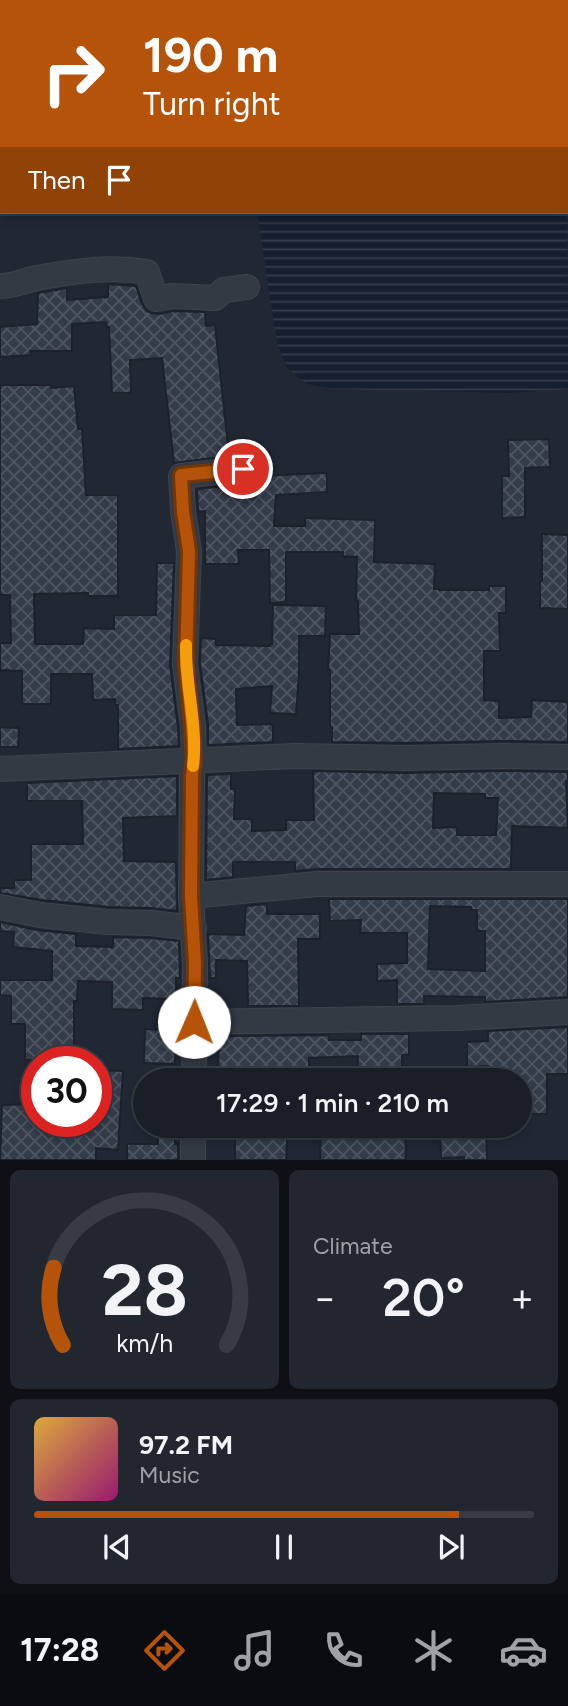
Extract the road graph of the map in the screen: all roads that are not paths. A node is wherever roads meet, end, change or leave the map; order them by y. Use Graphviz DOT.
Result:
graph roads {
  1 [pos="0,286"];
  2 [pos="247,287"];
  3 [pos="243,469"];
  4 [pos="568,757"];
  5 [pos="194,759"];
  6 [pos="0,769"];
  7 [pos="568,884"];
  8 [pos="191,896"];
  9 [pos="0,907"];
  10 [pos="194,928"];
  11 [pos="568,1012"];
  12 [pos="194,1022"];
  13 [pos="194,1068"];
  14 [pos="193,1138"];
  15 [pos="193,1160"];
  1 -- 2 [label="street"];
  3 -- 5 [label="street"];
  4 -- 5 [label="street"];
  5 -- 6 [label="street"];
  5 -- 8 [label="street"];
  7 -- 8 [label="street"];
  8 -- 10 [label="street"];
  9 -- 10 [label="street"];
  10 -- 12 [label="street"];
  11 -- 12 [label="street"];
  12 -- 13 [label="street"];
  14 -- 15 [label="street"];
}
